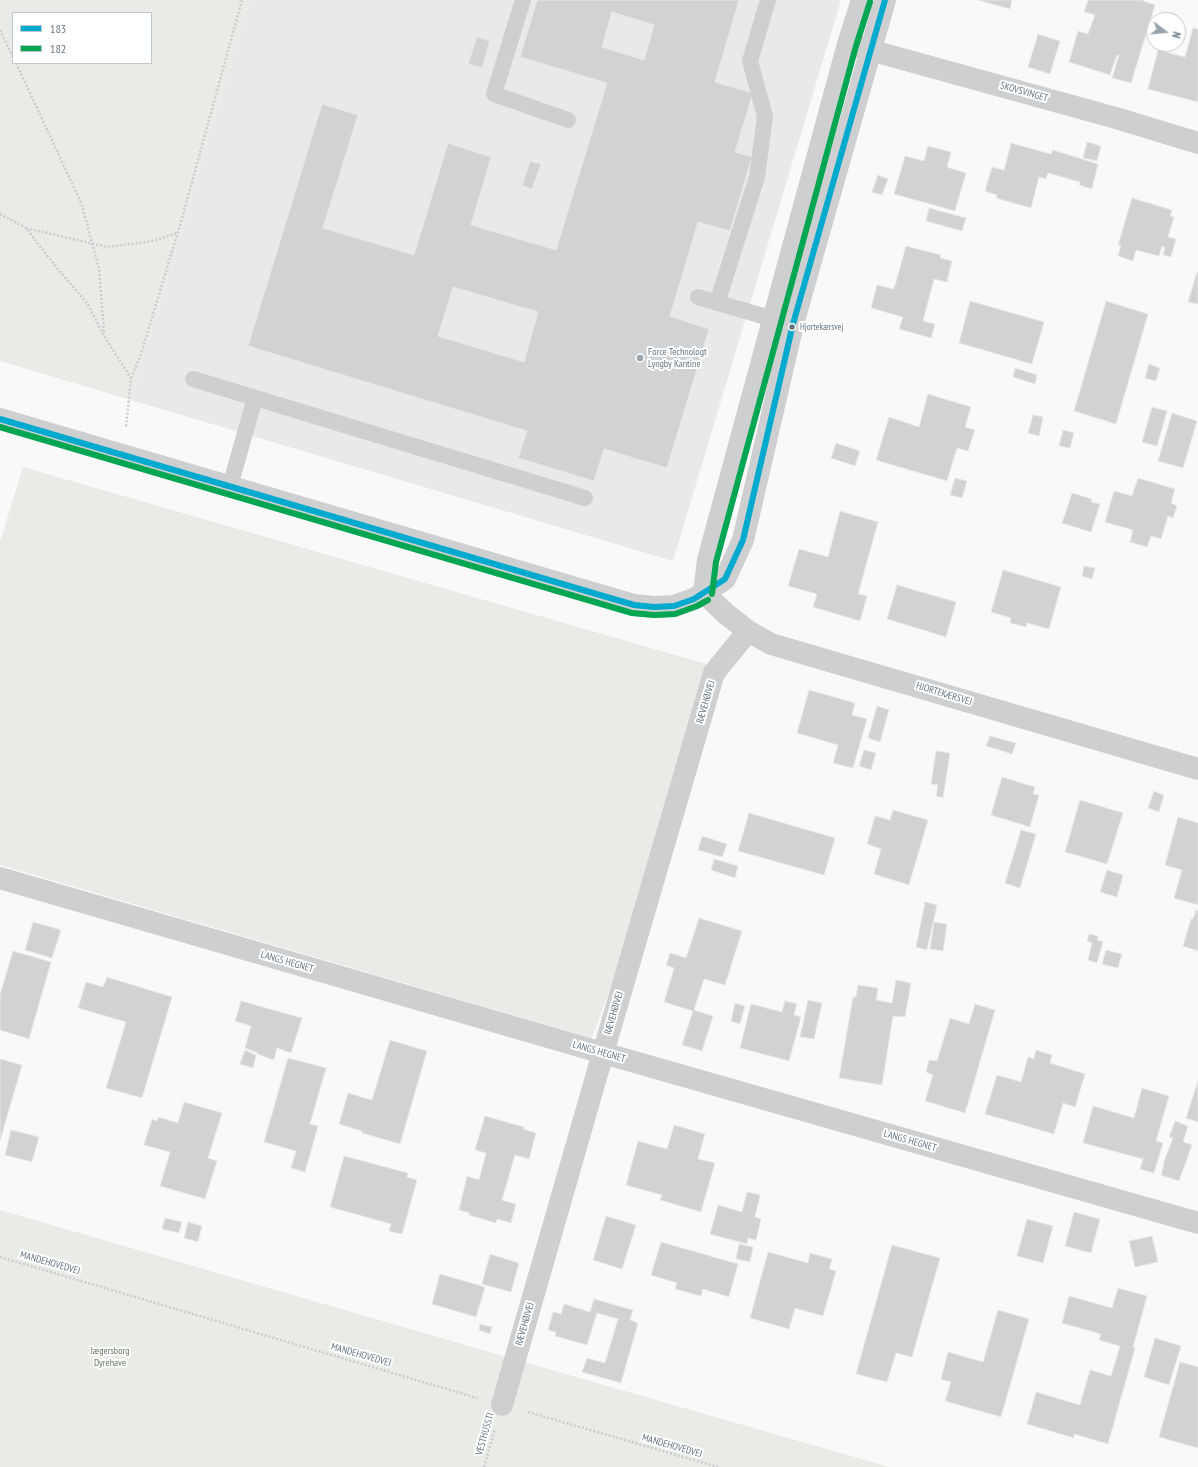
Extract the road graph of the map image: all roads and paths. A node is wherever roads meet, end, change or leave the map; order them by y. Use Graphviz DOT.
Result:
graph roads {
  1 [pos="242,0"];
  2 [pos="523,0"];
  3 [pos="768,0"];
  4 [pos="862,0"];
  5 [pos="885,0"];
  6 [pos="0,30"];
  7 [pos="848,44"];
  8 [pos="870,50"];
  9 [pos="12,55"];
  10 [pos="16,64"];
  11 [pos="568,120"];
  12 [pos="1198,143"];
  13 [pos="0,214"];
  14 [pos="26,228"];
  15 [pos="177,233"];
  16 [pos="92,244"];
  17 [pos="698,297"];
  18 [pos="717,303"];
  19 [pos="773,319"];
  20 [pos="104,336"];
  21 [pos="131,378"];
  22 [pos="193,379"];
  23 [pos="255,398"];
  24 [pos="0,419"];
  25 [pos="123,455"];
  26 [pos="230,486"];
  27 [pos="585,498"];
  28 [pos="699,596"];
  29 [pos="748,631"];
  30 [pos="1198,769"];
  31 [pos="0,878"];
  32 [pos="603,1054"];
  33 [pos="1198,1223"];
  34 [pos="0,1256"];
  35 [pos="502,1405"];
  36 [pos="484,1467"];
  37 [pos="718,1467"];
  1 -- 15 [label="path"];
  2 -- 11 [label="lane"];
  3 -- 18 [label="lane"];
  4 -- 7 [label="street"];
  5 -- 8 [label="street"];
  6 -- 9 [label="path"];
  7 -- 8 [label="street, SKOVSVINGET"];
  7 -- 19 [label="street"];
  8 -- 12 [label="street, SKOVSVINGET"];
  8 -- 28 [label="street"];
  10 -- 16 [label="path"];
  13 -- 14 [label="path"];
  14 -- 16 [label="path"];
  14 -- 20 [label="path"];
  15 -- 16 [label="path"];
  15 -- 21 [label="path"];
  16 -- 20 [label="path"];
  17 -- 18 [label="lane"];
  18 -- 19 [label="lane"];
  19 -- 28 [label="street"];
  20 -- 21 [label="path"];
  21 -- 25 [label="path"];
  22 -- 23 [label="lane"];
  23 -- 26 [label="lane"];
  23 -- 27 [label="lane"];
  24 -- 25 [label="street"];
  25 -- 26 [label="street"];
  26 -- 28 [label="street"];
  28 -- 29 [label="street, HJORTEKÆRSVEJ"];
  29 -- 30 [label="street, HJORTEKÆRSVEJ"];
  29 -- 32 [label="street, RÆVEHØJVEJ"];
  31 -- 32 [label="street, LANGS HEGNET"];
  32 -- 33 [label="street, LANGS HEGNET"];
  32 -- 35 [label="street, RÆVEHØJVEJ"];
  34 -- 35 [label="path, MANDEHOVEDVEJ"];
  35 -- 36 [label="path, VESTHUSSTI"];
  35 -- 37 [label="path, MANDEHOVEDVEJ"];
}
